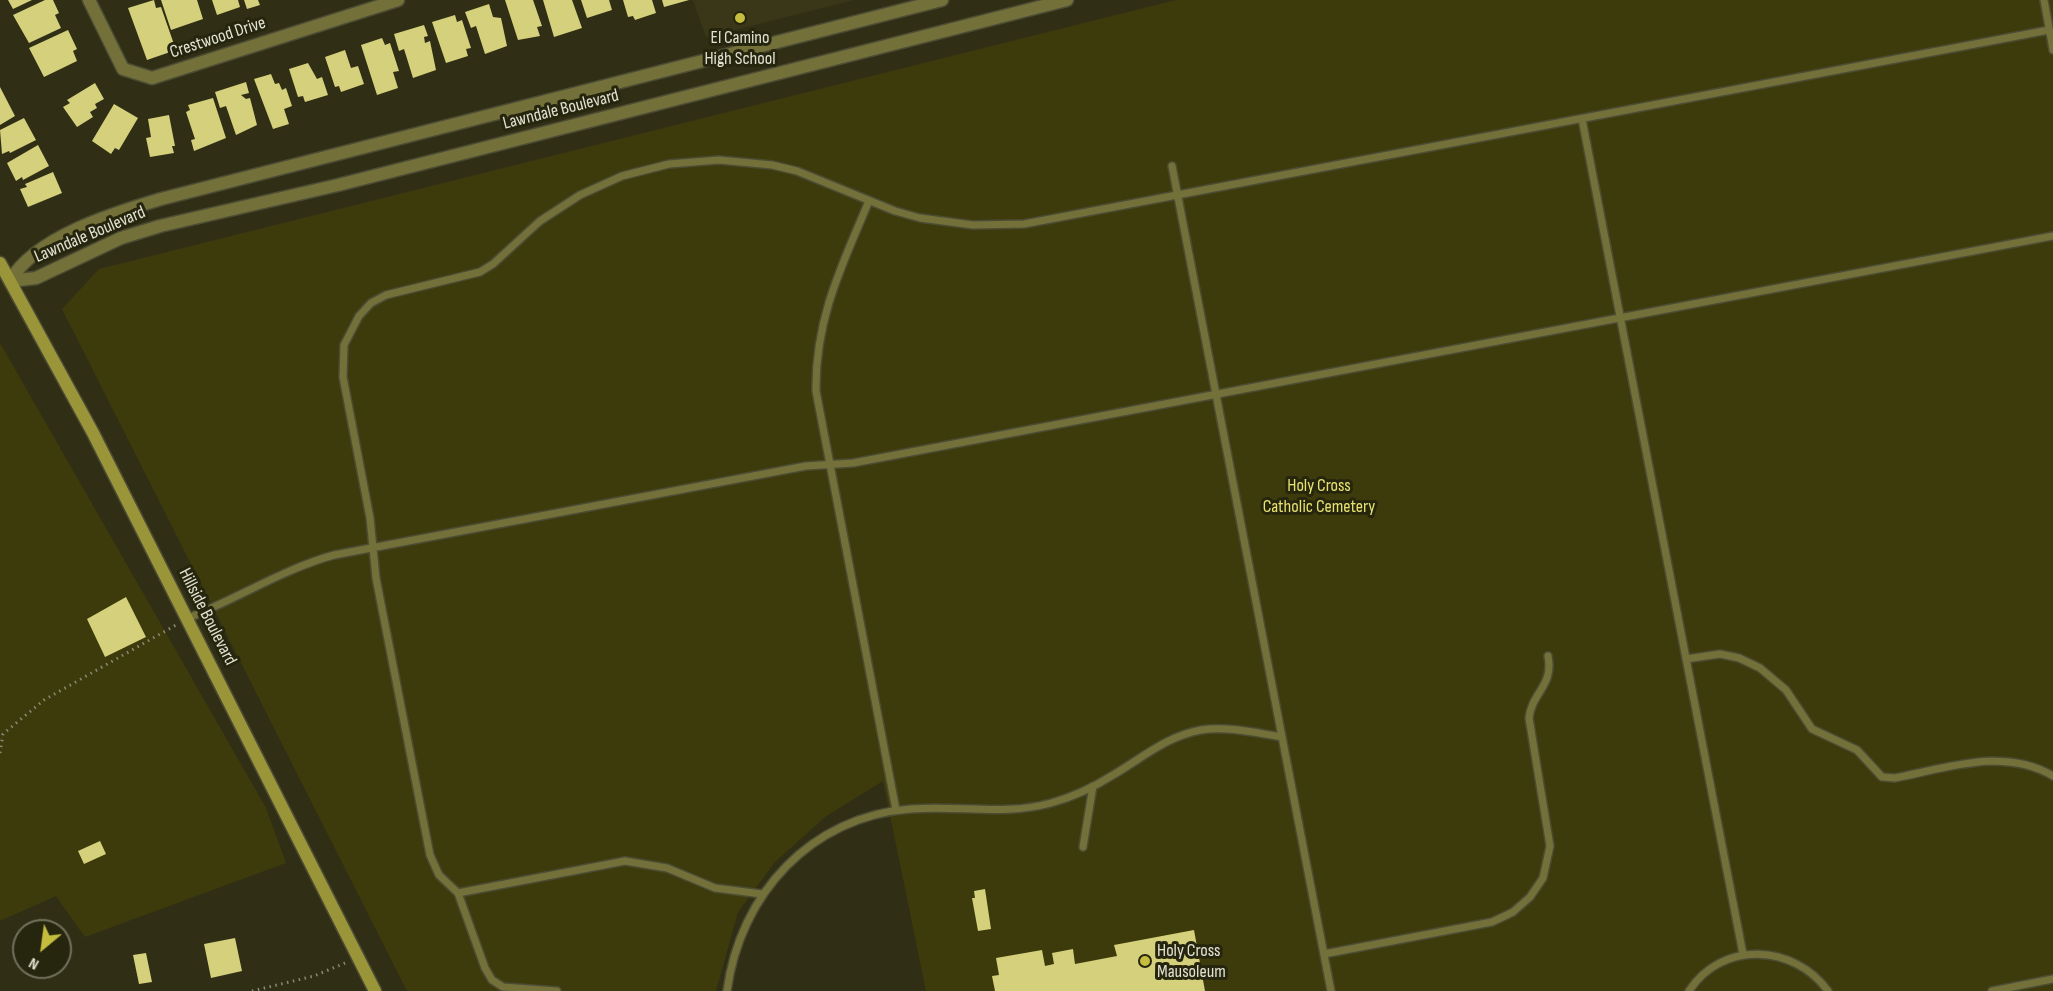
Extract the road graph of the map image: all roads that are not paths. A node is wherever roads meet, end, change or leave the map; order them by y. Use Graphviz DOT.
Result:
graph roads {
  1 [pos="89,0"];
  2 [pos="398,0"];
  3 [pos="942,0"];
  4 [pos="1067,0"];
  5 [pos="2044,0"];
  6 [pos="2049,30"];
  7 [pos="2053,50"];
  8 [pos="1582,119"];
  9 [pos="1172,166"];
  10 [pos="1177,196"];
  11 [pos="869,201"];
  12 [pos="2053,236"];
  13 [pos="0,262"];
  14 [pos="10,281"];
  15 [pos="1620,317"];
  16 [pos="1216,394"];
  17 [pos="829,465"];
  18 [pos="373,547"];
  19 [pos="188,618"];
  20 [pos="1548,656"];
  21 [pos="1686,659"];
  22 [pos="1282,737"];
  23 [pos="2053,776"];
  24 [pos="1093,786"];
  25 [pos="896,810"];
  26 [pos="1083,848"];
  27 [pos="459,893"];
  28 [pos="762,894"];
  29 [pos="1324,954"];
  30 [pos="1743,954"];
  31 [pos="2053,979"];
  32 [pos="375,991"];
  33 [pos="557,991"];
  34 [pos="727,991"];
  35 [pos="1331,991"];
  36 [pos="1689,991"];
  37 [pos="1828,991"];
  38 [pos="1992,991"];
  1 -- 2 [label="street, Crestwood Drive"];
  3 -- 14 [label="street, Lawndale Boulevard"];
  4 -- 14 [label="street, Lawndale Boulevard"];
  5 -- 6 [label="lane"];
  6 -- 7 [label="lane"];
  6 -- 8 [label="lane"];
  8 -- 10 [label="lane"];
  8 -- 15 [label="lane"];
  9 -- 10 [label="lane"];
  10 -- 11 [label="lane"];
  10 -- 16 [label="lane"];
  11 -- 17 [label="lane"];
  11 -- 18 [label="lane"];
  12 -- 15 [label="lane"];
  13 -- 14 [label="main road, Hillside Boulevard"];
  14 -- 19 [label="main road, Hillside Boulevard"];
  15 -- 16 [label="lane"];
  15 -- 21 [label="lane"];
  16 -- 17 [label="lane"];
  16 -- 22 [label="lane"];
  17 -- 18 [label="lane"];
  17 -- 25 [label="lane"];
  18 -- 19 [label="lane"];
  18 -- 27 [label="lane"];
  19 -- 32 [label="main road, Hillside Boulevard"];
  20 -- 29 [label="lane"];
  21 -- 23 [label="lane"];
  21 -- 30 [label="lane"];
  22 -- 24 [label="lane"];
  22 -- 29 [label="lane"];
  24 -- 25 [label="lane"];
  24 -- 26 [label="lane"];
  25 -- 28 [label="lane"];
  27 -- 28 [label="lane"];
  27 -- 33 [label="lane"];
  28 -- 34 [label="lane"];
  29 -- 35 [label="lane"];
  30 -- 36 [label="lane"];
  30 -- 37 [label="lane"];
  31 -- 38 [label="lane"];
}
